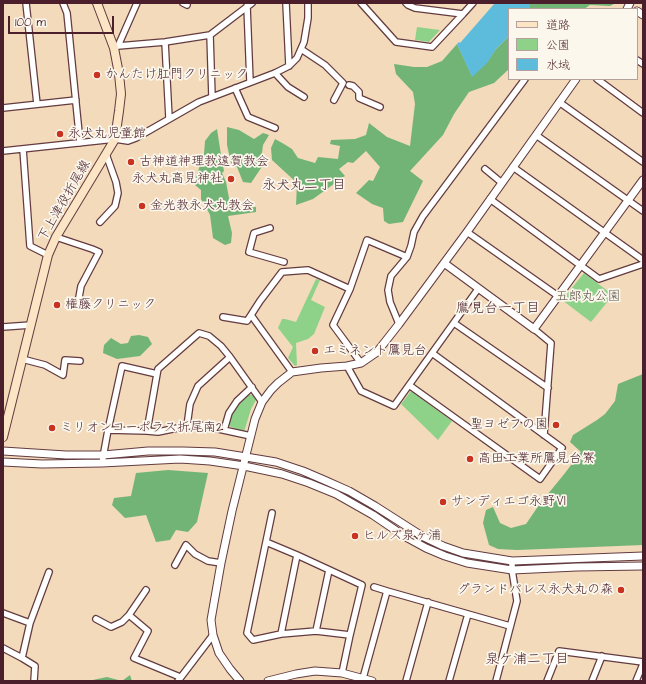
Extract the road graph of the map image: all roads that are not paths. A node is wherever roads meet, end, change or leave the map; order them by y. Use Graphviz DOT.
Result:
graph roads {
  1 [pos="26,3"];
  2 [pos="63,3"];
  3 [pos="136,3"];
  4 [pos="286,3"];
  5 [pos="308,3"];
  6 [pos="361,3"];
  7 [pos="406,3"];
  8 [pos="473,3"];
  9 [pos="100,5"];
  10 [pos="250,5"];
  11 [pos="462,14"];
  12 [pos="210,35"];
  13 [pos="165,42"];
  14 [pos="116,47"];
  15 [pos="301,49"];
  16 [pos="289,66"];
  17 [pos="275,73"];
  18 [pos="524,80"];
  19 [pos="575,80"];
  20 [pos="598,80"];
  21 [pos="250,82"];
  22 [pos="349,85"];
  23 [pos="235,88"];
  24 [pos="212,97"];
  25 [pos="304,97"];
  26 [pos="76,100"];
  27 [pos="334,100"];
  28 [pos="559,102"];
  29 [pos="37,104"];
  30 [pos="380,107"];
  31 [pos="3,108"];
  32 [pos="643,113"];
  33 [pos="169,118"];
  34 [pos="275,128"];
  35 [pos="536,135"];
  36 [pos="115,139"];
  37 [pos="80,143"];
  38 [pos="23,149"];
  39 [pos="3,151"];
  40 [pos="106,154"];
  41 [pos="643,162"];
  42 [pos="513,167"];
  43 [pos="485,169"];
  44 [pos="643,180"];
  45 [pos="502,183"];
  46 [pos="490,199"];
  47 [pos="628,200"];
  48 [pos="643,212"];
  49 [pos="100,222"];
  50 [pos="270,228"];
  51 [pos="467,232"];
  52 [pos="605,232"];
  53 [pos="56,237"];
  54 [pos="48,254"];
  55 [pos="407,256"];
  56 [pos="643,260"];
  57 [pos="284,262"];
  58 [pos="444,263"];
  59 [pos="643,264"];
  60 [pos="581,265"];
  61 [pos="350,289"];
  62 [pos="478,290"];
  63 [pos="558,296"];
  64 [pos="78,303"];
  65 [pos="252,315"];
  66 [pos="223,317"];
  67 [pos="454,323"];
  68 [pos="399,324"];
  69 [pos="31,325"];
  70 [pos="3,327"];
  71 [pos="534,329"];
  72 [pos="432,353"];
  73 [pos="230,357"];
  74 [pos="22,359"];
  75 [pos="80,361"];
  76 [pos="361,363"];
  77 [pos="347,366"];
  78 [pos="292,372"];
  79 [pos="157,374"];
  80 [pos="409,385"];
  81 [pos="252,387"];
  82 [pos="548,388"];
  83 [pos="262,402"];
  84 [pos="186,426"];
  85 [pos="108,430"];
  86 [pos="224,430"];
  87 [pos="147,431"];
  88 [pos="544,435"];
  89 [pos="251,436"];
  90 [pos="3,437"];
  91 [pos="3,451"];
  92 [pos="103,455"];
  93 [pos="246,457"];
  94 [pos="3,462"];
  95 [pos="102,463"];
  96 [pos="244,466"];
  97 [pos="272,513"];
  98 [pos="266,542"];
  99 [pos="297,555"];
  100 [pos="643,556"];
  101 [pos="512,560"];
  102 [pos="221,563"];
  103 [pos="175,565"];
  104 [pos="643,566"];
  105 [pos="330,570"];
  106 [pos="512,570"];
  107 [pos="49,572"];
  108 [pos="374,587"];
  109 [pos="146,590"];
  110 [pos="387,591"];
  111 [pos="428,602"];
  112 [pos="3,613"];
  113 [pos="468,614"];
  114 [pos="129,615"];
  115 [pos="96,619"];
  116 [pos="30,622"];
  117 [pos="510,626"];
  118 [pos="316,631"];
  119 [pos="281,634"];
  120 [pos="213,635"];
  121 [pos="350,635"];
  122 [pos="3,648"];
  123 [pos="602,656"];
  124 [pos="22,658"];
  125 [pos="643,663"];
  126 [pos="342,673"];
  127 [pos="179,679"];
  128 [pos="362,680"];
  129 [pos="34,681"];
  130 [pos="240,681"];
  131 [pos="268,681"];
  132 [pos="372,681"];
  133 [pos="406,681"];
  134 [pos="449,681"];
  135 [pos="496,681"];
  136 [pos="547,681"];
  137 [pos="592,681"];
  138 [pos="636,681"];
  1 -- 29 [label="street"];
  2 -- 26 [label="street"];
  3 -- 14 [label="street"];
  4 -- 16 [label="street"];
  5 -- 15 [label="street"];
  6 -- 11 [label="street"];
  7 -- 11 [label="street"];
  8 -- 11 [label="street"];
  9 -- 14 [label="main road, 下上津役折尾線"];
  10 -- 12 [label="street"];
  10 -- 21 [label="street"];
  12 -- 13 [label="street"];
  12 -- 24 [label="street"];
  13 -- 14 [label="street"];
  13 -- 33 [label="street"];
  14 -- 36 [label="main road, 下上津役折尾線"];
  15 -- 16 [label="street"];
  15 -- 27 [label="street"];
  16 -- 17 [label="street"];
  17 -- 21 [label="street"];
  17 -- 25 [label="street"];
  18 -- 55 [label="street"];
  19 -- 28 [label="street"];
  20 -- 32 [label="street"];
  21 -- 23 [label="street"];
  22 -- 30 [label="street"];
  23 -- 24 [label="street"];
  23 -- 34 [label="street"];
  24 -- 33 [label="street"];
  26 -- 29 [label="street"];
  26 -- 37 [label="street"];
  28 -- 35 [label="street"];
  28 -- 41 [label="street"];
  29 -- 31 [label="street"];
  33 -- 36 [label="street"];
  35 -- 42 [label="street"];
  35 -- 47 [label="street"];
  36 -- 37 [label="street"];
  36 -- 40 [label="main road, 下上津役折尾線"];
  37 -- 38 [label="street"];
  38 -- 39 [label="street"];
  38 -- 54 [label="street"];
  40 -- 49 [label="street"];
  40 -- 53 [label="main road, 下上津役折尾線"];
  42 -- 45 [label="street"];
  42 -- 52 [label="street"];
  43 -- 45 [label="street"];
  44 -- 47 [label="street"];
  45 -- 46 [label="street"];
  46 -- 51 [label="street"];
  46 -- 60 [label="street"];
  47 -- 48 [label="street"];
  47 -- 52 [label="street"];
  50 -- 57 [label="street"];
  51 -- 58 [label="street"];
  51 -- 63 [label="street"];
  52 -- 56 [label="street"];
  52 -- 60 [label="street"];
  53 -- 54 [label="main road, 下上津役折尾線"];
  53 -- 64 [label="street"];
  54 -- 69 [label="main road, 下上津役折尾線"];
  55 -- 61 [label="street"];
  55 -- 68 [label="street"];
  58 -- 62 [label="street"];
  58 -- 68 [label="street"];
  59 -- 60 [label="street"];
  60 -- 63 [label="street"];
  61 -- 65 [label="street"];
  61 -- 76 [label="street"];
  62 -- 67 [label="street"];
  62 -- 71 [label="street"];
  63 -- 71 [label="street"];
  65 -- 66 [label="street"];
  65 -- 78 [label="street"];
  67 -- 72 [label="street"];
  67 -- 82 [label="street"];
  68 -- 76 [label="street"];
  69 -- 70 [label="street"];
  69 -- 74 [label="main road, 下上津役折尾線"];
  71 -- 82 [label="street"];
  72 -- 80 [label="street"];
  72 -- 88 [label="street"];
  73 -- 79 [label="street"];
  73 -- 81 [label="street"];
  73 -- 84 [label="street"];
  74 -- 75 [label="street"];
  74 -- 90 [label="main road, 下上津役折尾線"];
  76 -- 77 [label="street"];
  77 -- 78 [label="street"];
  77 -- 80 [label="street"];
  78 -- 83 [label="street"];
  79 -- 85 [label="street"];
  79 -- 87 [label="street"];
  80 -- 88 [label="street"];
  81 -- 83 [label="street"];
  81 -- 86 [label="street"];
  82 -- 88 [label="street"];
  83 -- 89 [label="street"];
  84 -- 86 [label="street"];
  84 -- 87 [label="street"];
  85 -- 87 [label="street"];
  85 -- 92 [label="street"];
  86 -- 89 [label="street"];
  89 -- 93 [label="street"];
  91 -- 92 [label="street"];
  92 -- 93 [label="street"];
  92 -- 95 [label="street"];
  93 -- 96 [label="street"];
  93 -- 101 [label="street"];
  94 -- 95 [label="street"];
  95 -- 96 [label="street"];
  96 -- 102 [label="street"];
  96 -- 106 [label="street"];
  97 -- 98 [label="street"];
  98 -- 99 [label="street"];
  98 -- 119 [label="street"];
  99 -- 105 [label="street"];
  99 -- 119 [label="street"];
  100 -- 101 [label="street"];
  101 -- 106 [label="street"];
  102 -- 103 [label="street"];
  102 -- 120 [label="street"];
  104 -- 106 [label="street"];
  105 -- 118 [label="street"];
  105 -- 121 [label="street"];
  106 -- 117 [label="street"];
  107 -- 116 [label="street"];
  108 -- 110 [label="street"];
  109 -- 114 [label="street"];
  110 -- 111 [label="street"];
  110 -- 128 [label="street"];
  111 -- 113 [label="street"];
  111 -- 133 [label="street"];
  112 -- 116 [label="street"];
  113 -- 117 [label="street"];
  113 -- 134 [label="street"];
  114 -- 115 [label="street"];
  114 -- 127 [label="street"];
  116 -- 124 [label="street"];
  117 -- 135 [label="street"];
  118 -- 119 [label="street"];
  118 -- 121 [label="street"];
  120 -- 127 [label="street"];
  120 -- 130 [label="street"];
  121 -- 126 [label="street"];
  122 -- 124 [label="street"];
  123 -- 125 [label="street"];
  123 -- 136 [label="street"];
  123 -- 137 [label="street"];
  124 -- 129 [label="street"];
  125 -- 138 [label="street"];
  126 -- 128 [label="street"];
  126 -- 131 [label="street"];
  128 -- 132 [label="street"];
}
